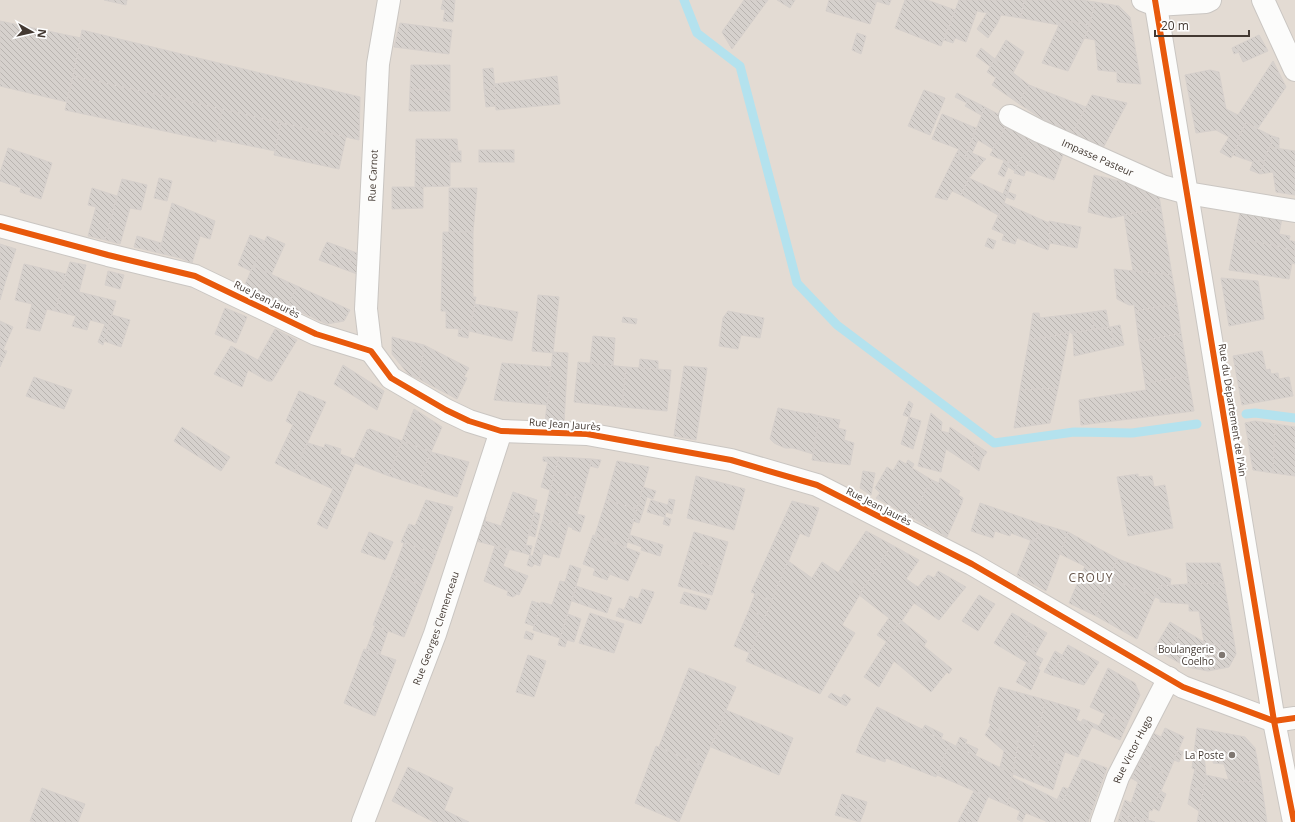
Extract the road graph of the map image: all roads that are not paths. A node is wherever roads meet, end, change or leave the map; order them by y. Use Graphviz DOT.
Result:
graph roads {
  1 [pos="388,0"];
  2 [pos="1210,0"];
  3 [pos="1263,0"];
  4 [pos="1162,2"];
  5 [pos="1295,70"];
  6 [pos="1010,116"];
  7 [pos="1187,193"];
  8 [pos="1295,211"];
  9 [pos="0,226"];
  10 [pos="371,351"];
  11 [pos="500,431"];
  12 [pos="1169,678"];
  13 [pos="1285,719"];
  14 [pos="363,822"];
  15 [pos="1102,822"];
  16 [pos="1294,822"];
  1 -- 10 [label="street, Rue Carnot"];
  2 -- 4 [label="street"];
  3 -- 5 [label="street"];
  4 -- 7 [label="street, Rue du Département de l'Ain"];
  6 -- 7 [label="street, Impasse Pasteur"];
  7 -- 8 [label="street, Impasse Pasteur"];
  7 -- 13 [label="street, Rue du Département de l'Ain"];
  9 -- 10 [label="street, Rue Jean Jaurès"];
  10 -- 11 [label="street, Rue Jean Jaurès"];
  11 -- 12 [label="street, Rue Jean Jaurès"];
  11 -- 14 [label="street, Rue Georges Clemenceau"];
  12 -- 13 [label="street, Rue Jean Jaurès"];
  12 -- 15 [label="street, Rue Victor Hugo"];
  13 -- 16 [label="street, Rue du Département de l'Ain"];
}
